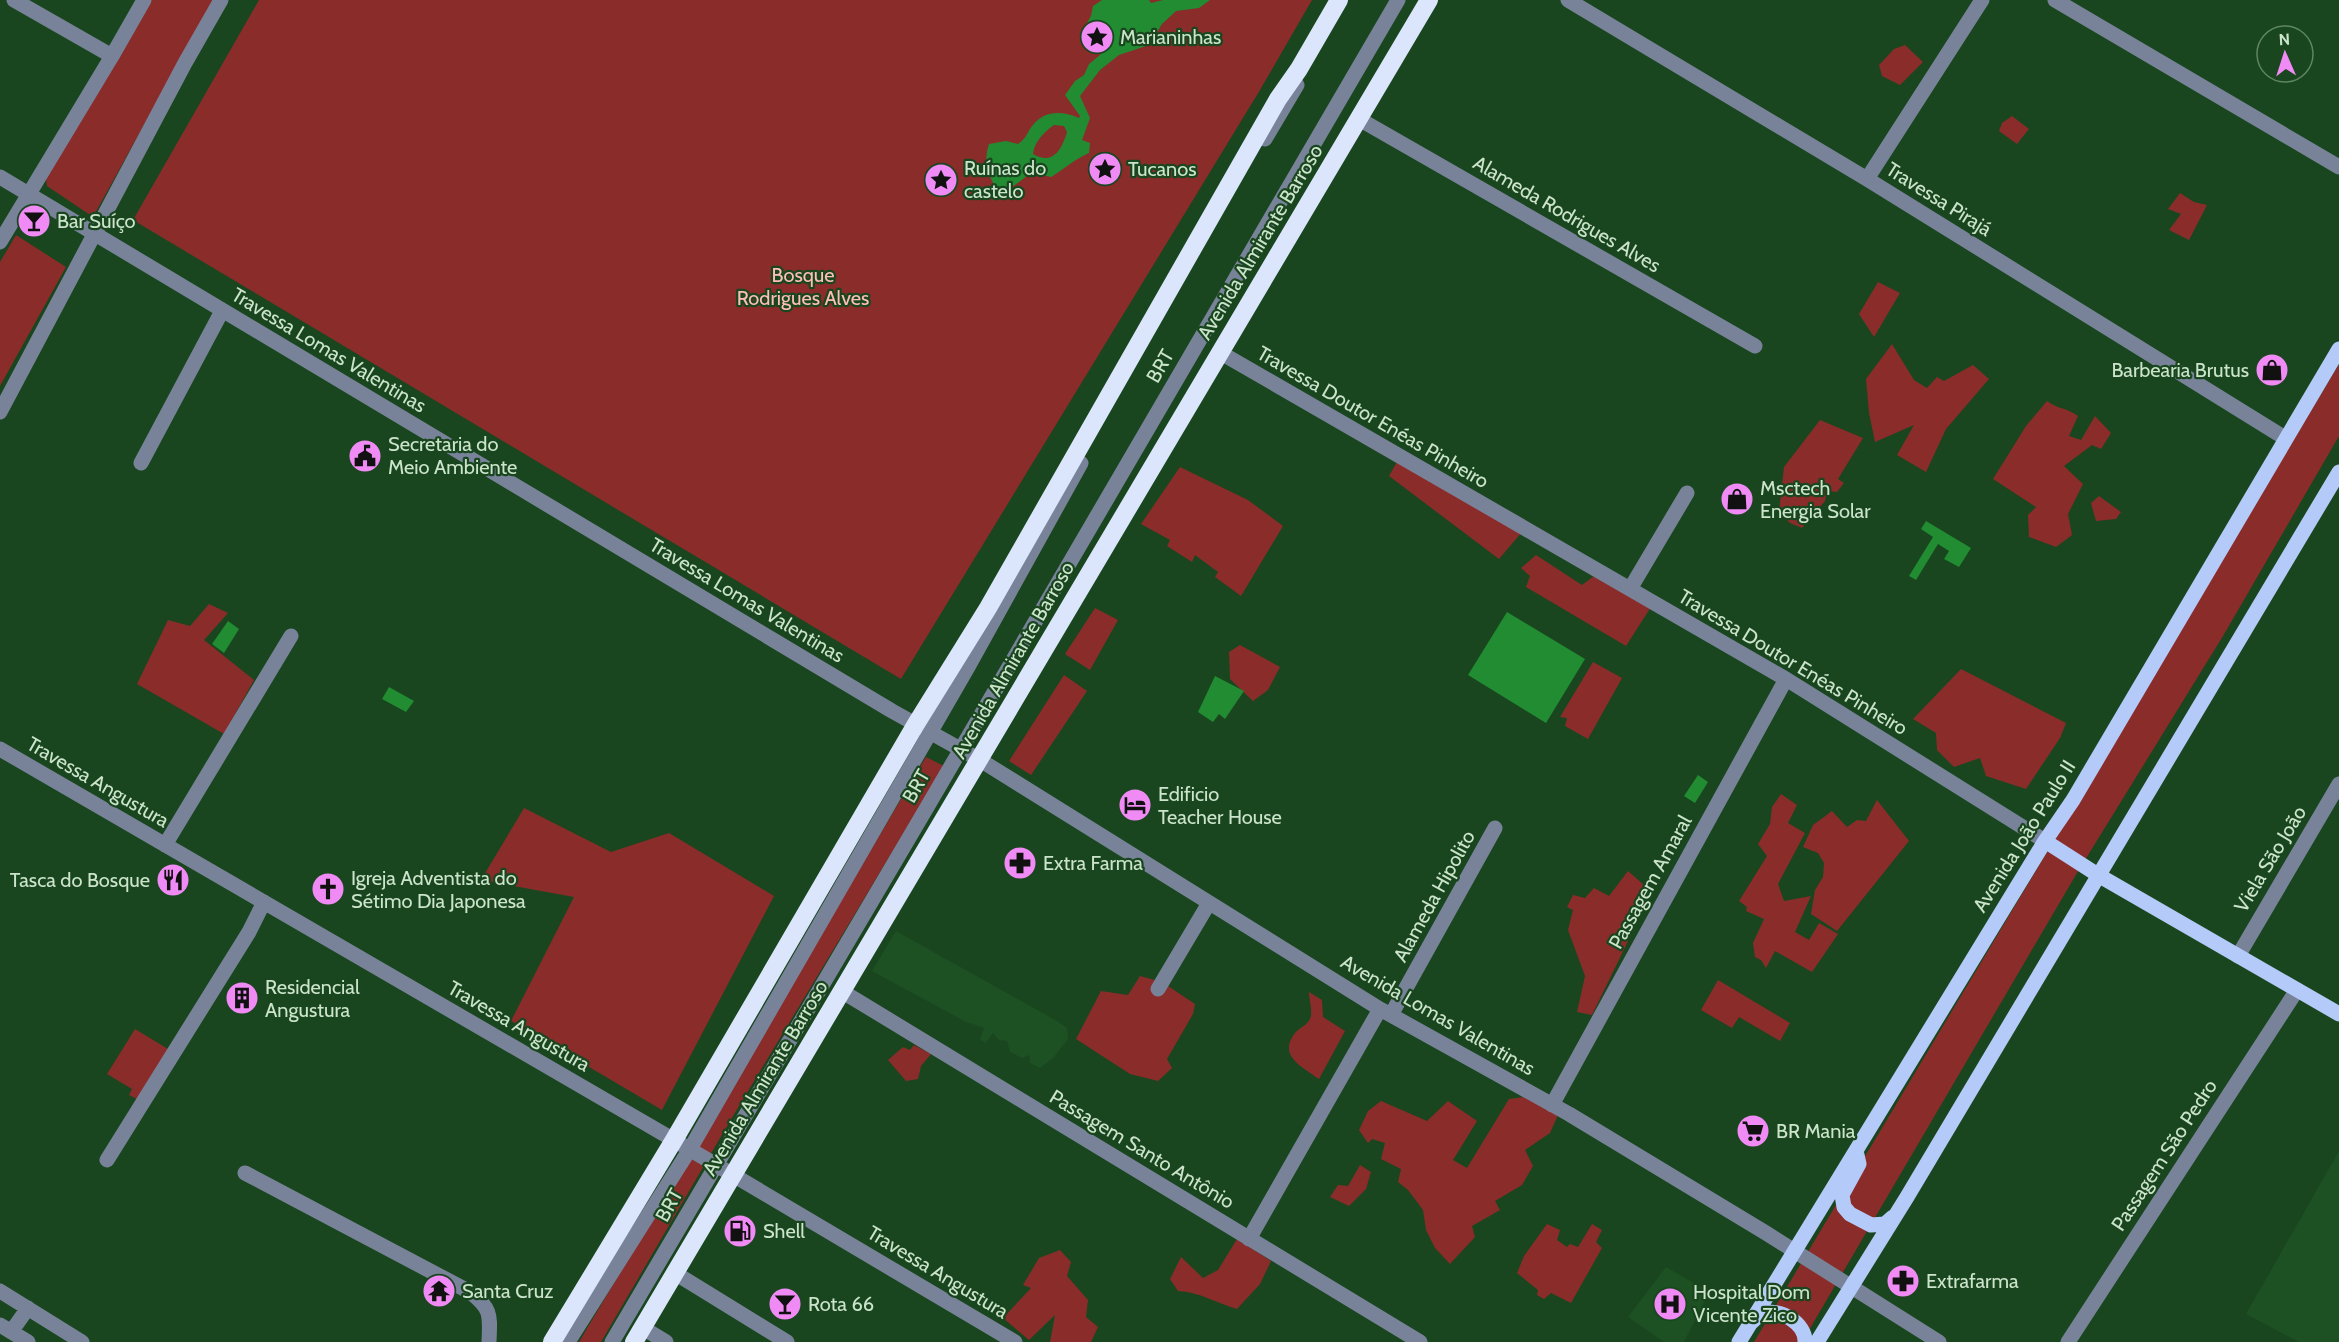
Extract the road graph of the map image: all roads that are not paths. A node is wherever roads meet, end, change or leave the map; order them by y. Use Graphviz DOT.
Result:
graph roads {
  1 [pos="14,0"];
  2 [pos="144,0"];
  3 [pos="220,0"];
  4 [pos="1339,0"];
  5 [pos="1347,0"];
  6 [pos="1398,0"];
  7 [pos="1429,0"];
  8 [pos="1568,0"];
  9 [pos="1982,0"];
  10 [pos="2055,0"];
  11 [pos="112,56"];
  12 [pos="1359,119"];
  13 [pos="2339,167"];
  14 [pos="0,177"];
  15 [pos="1867,178"];
  16 [pos="30,194"];
  17 [pos="95,233"];
  18 [pos="0,242"];
  19 [pos="222,311"];
  20 [pos="1755,346"];
  21 [pos="2339,349"];
  22 [pos="1221,353"];
  23 [pos="0,412"];
  24 [pos="2285,438"];
  25 [pos="141,464"];
  26 [pos="2339,472"];
  27 [pos="1687,493"];
  28 [pos="1630,589"];
  29 [pos="291,636"];
  30 [pos="1786,680"];
  31 [pos="924,728"];
  32 [pos="0,749"];
  33 [pos="961,749"];
  34 [pos="980,760"];
  35 [pos="2339,784"];
  36 [pos="1495,828"];
  37 [pos="2045,841"];
  38 [pos="165,845"];
  39 [pos="2098,875"];
  40 [pos="264,902"];
  41 [pos="1209,903"];
  42 [pos="2238,956"];
  43 [pos="1158,989"];
  44 [pos="2297,990"];
  45 [pos="843,992"];
  46 [pos="1386,1012"];
  47 [pos="2339,1014"];
  48 [pos="1551,1105"];
  49 [pos="682,1145"];
  50 [pos="1856,1149"];
  51 [pos="107,1160"];
  52 [pos="716,1164"];
  53 [pos="245,1173"];
  54 [pos="734,1175"];
  55 [pos="1898,1211"];
  56 [pos="1249,1239"];
  57 [pos="1795,1251"];
  58 [pos="675,1273"];
  59 [pos="1849,1287"];
  60 [pos="0,1291"];
  61 [pos="28,1308"];
  62 [pos="1749,1325"];
  63 [pos="6,1328"];
  64 [pos="639,1335"];
  65 [pos="28,1342"];
  66 [pos="82,1342"];
  67 [pos="489,1342"];
  68 [pos="552,1342"];
  69 [pos="568,1342"];
  70 [pos="612,1342"];
  71 [pos="666,1342"];
  72 [pos="787,1342"];
  73 [pos="1015,1342"];
  74 [pos="1420,1342"];
  75 [pos="1739,1342"];
  76 [pos="1804,1342"];
  77 [pos="1817,1342"];
  78 [pos="1939,1342"];
  79 [pos="2068,1342"];
  1 -- 11 [label="street"];
  2 -- 11 [label="street"];
  3 -- 17 [label="street"];
  4 -- 31 [label="highway"];
  5 -- 31 [label="street, BRT"];
  6 -- 33 [label="street, BRT"];
  7 -- 12 [label="highway, Avenida Almirante Barroso"];
  8 -- 15 [label="street, Travessa Pirajá"];
  9 -- 15 [label="street"];
  10 -- 13 [label="street"];
  11 -- 16 [label="street"];
  12 -- 20 [label="street, Alameda Rodrigues Alves"];
  12 -- 22 [label="highway, Avenida Almirante Barroso"];
  14 -- 16 [label="street, Travessa Lomas Valentinas"];
  15 -- 24 [label="street, Travessa Pirajá"];
  16 -- 17 [label="street, Travessa Lomas Valentinas"];
  16 -- 18 [label="street"];
  17 -- 19 [label="street, Travessa Lomas Valentinas"];
  17 -- 23 [label="street"];
  19 -- 25 [label="street"];
  19 -- 31 [label="street, Travessa Lomas Valentinas"];
  21 -- 24 [label="main road, Avenida João Paulo II"];
  22 -- 28 [label="street, Travessa Doutor Enéas Pinheiro"];
  22 -- 34 [label="highway, Avenida Almirante Barroso"];
  24 -- 37 [label="main road, Avenida João Paulo II"];
  26 -- 39 [label="main road"];
  27 -- 28 [label="street"];
  28 -- 30 [label="street, Travessa Doutor Enéas Pinheiro"];
  29 -- 38 [label="street"];
  30 -- 37 [label="street, Travessa Doutor Enéas Pinheiro"];
  30 -- 48 [label="street, Passagem Amaral"];
  31 -- 33 [label="street, Avenida Lomas Valentinas"];
  31 -- 49 [label="highway"];
  32 -- 38 [label="street, Travessa Angustura"];
  33 -- 34 [label="street, Avenida Lomas Valentinas"];
  33 -- 52 [label="street, BRT"];
  34 -- 41 [label="street, Avenida Lomas Valentinas"];
  34 -- 45 [label="highway, Avenida Almirante Barroso"];
  35 -- 42 [label="street, Viela São João"];
  36 -- 46 [label="street, Alameda Hipolito"];
  37 -- 39 [label="main road, Travessa Doutor Enéas Pinheiro"];
  37 -- 50 [label="main road, Avenida João Paulo II"];
  38 -- 40 [label="street, Travessa Angustura"];
  39 -- 42 [label="main road, Travessa Doutor Enéas Pinheiro"];
  39 -- 55 [label="main road"];
  40 -- 49 [label="street, Travessa Angustura"];
  40 -- 51 [label="street"];
  41 -- 43 [label="street"];
  41 -- 46 [label="street, Avenida Lomas Valentinas"];
  42 -- 44 [label="main road, Travessa Doutor Enéas Pinheiro"];
  44 -- 47 [label="main road, Travessa Doutor Enéas Pinheiro"];
  44 -- 79 [label="street, Passagem São Pedro"];
  45 -- 54 [label="highway, Avenida Almirante Barroso"];
  45 -- 56 [label="street, Passagem Santo Antônio"];
  46 -- 48 [label="street, Avenida Lomas Valentinas"];
  46 -- 56 [label="street, Alameda Hipolito"];
  48 -- 57 [label="street, Avenida Lomas Valentinas"];
  49 -- 52 [label="street, Travessa Angustura"];
  49 -- 68 [label="highway"];
  49 -- 69 [label="street, BRT"];
  50 -- 55 [label="main road"];
  50 -- 57 [label="main road, Avenida João Paulo II"];
  52 -- 54 [label="street, Travessa Angustura"];
  52 -- 70 [label="street, BRT"];
  53 -- 67 [label="street"];
  54 -- 58 [label="highway, Avenida Almirante Barroso"];
  54 -- 73 [label="street, Travessa Angustura"];
  55 -- 59 [label="main road"];
  56 -- 74 [label="street, Passagem Santo Antônio"];
  57 -- 59 [label="street, Avenida Lomas Valentinas"];
  57 -- 62 [label="main road, Avenida João Paulo II"];
  58 -- 64 [label="highway, Avenida Almirante Barroso"];
  58 -- 72 [label="street"];
  59 -- 77 [label="main road"];
  59 -- 78 [label="street, Avenida Lomas Valentinas"];
  60 -- 61 [label="street"];
  61 -- 63 [label="street"];
  61 -- 66 [label="street"];
  62 -- 75 [label="main road, Avenida João Paulo II"];
  62 -- 76 [label="main road"];
  63 -- 65 [label="street"];
  64 -- 71 [label="street"];
}
